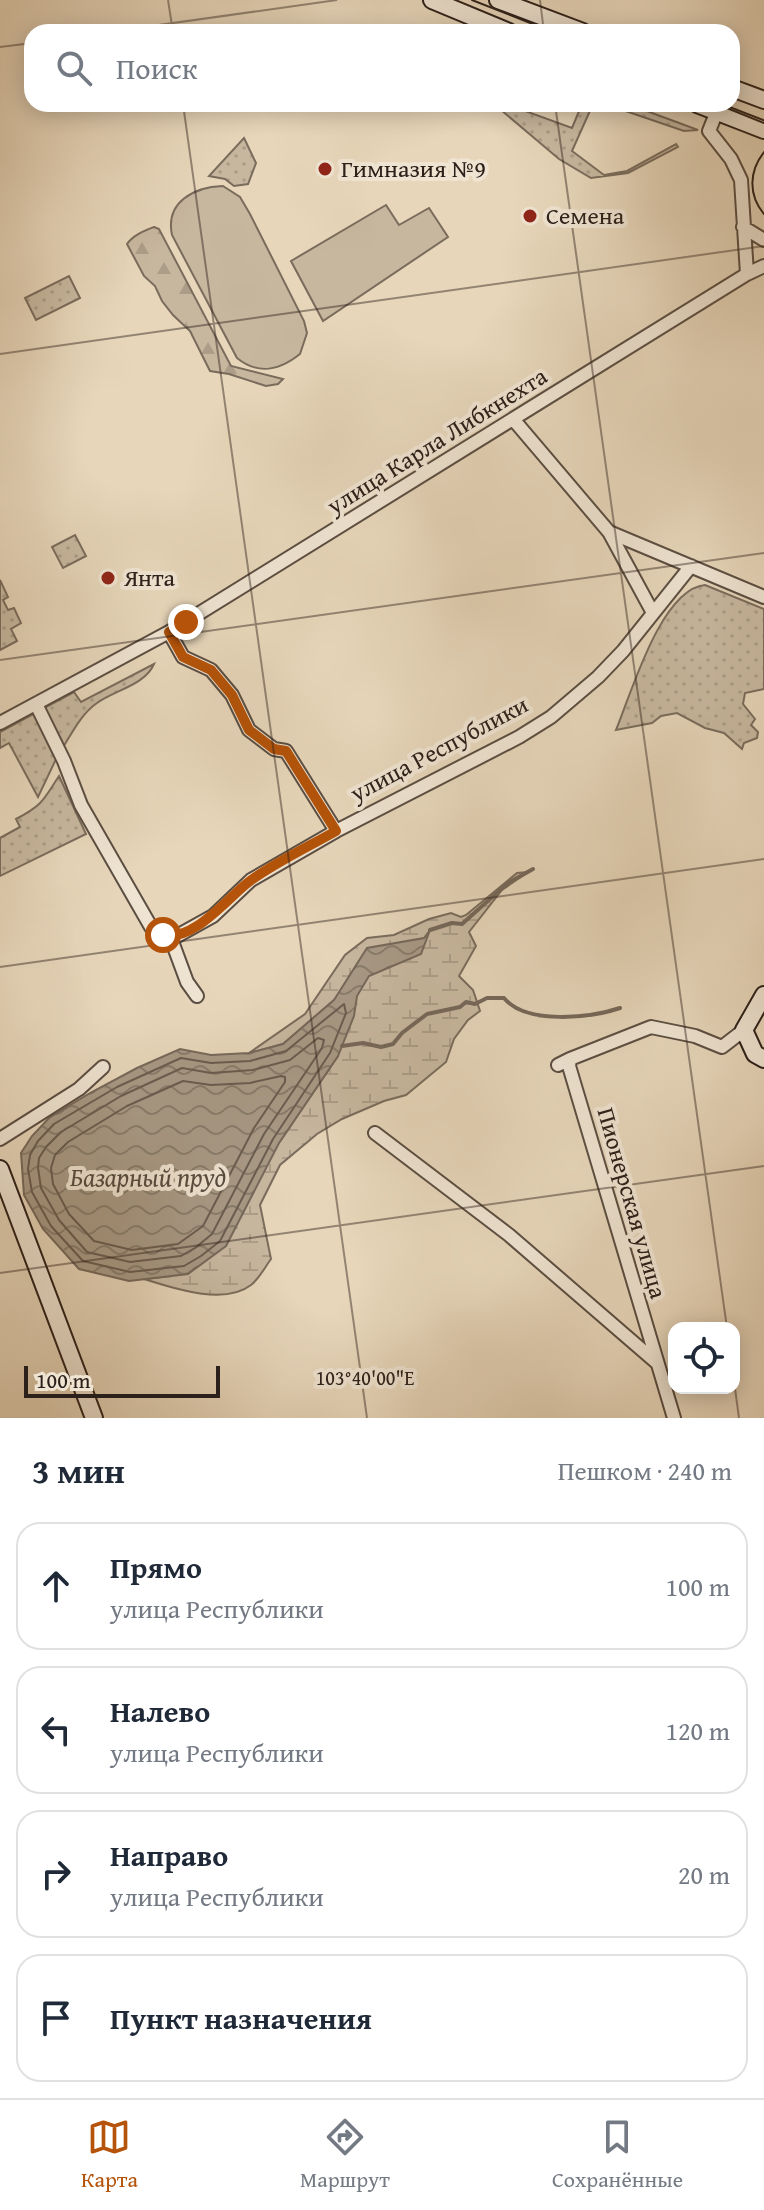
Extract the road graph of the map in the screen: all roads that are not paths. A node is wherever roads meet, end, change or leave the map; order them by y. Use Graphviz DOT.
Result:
graph roads {
  1 [pos="432,0"];
  2 [pos="498,0"];
  3 [pos="490,24"];
  4 [pos="562,24"];
  5 [pos="740,91"];
  6 [pos="764,100"];
  7 [pos="717,112"];
  8 [pos="719,112"];
  9 [pos="764,130"];
  10 [pos="743,227"];
  11 [pos="764,240"];
  12 [pos="764,266"];
  13 [pos="747,274"];
  14 [pos="513,419"];
  15 [pos="609,532"];
  16 [pos="691,566"];
  17 [pos="764,597"];
  18 [pos="653,613"];
  19 [pos="169,632"];
  20 [pos="36,704"];
  21 [pos="0,723"];
  22 [pos="336,831"];
  23 [pos="170,936"];
  24 [pos="764,995"];
  25 [pos="197,996"];
  26 [pos="744,1030"];
  27 [pos="760,1056"];
  28 [pos="103,1067"];
  29 [pos="375,1133"];
  30 [pos="0,1139"];
  31 [pos="0,1169"];
  32 [pos="656,1362"];
  33 [pos="94,1418"];
  34 [pos="674,1418"];
  1 -- 3 [label="street"];
  2 -- 4 [label="street"];
  5 -- 6 [label="street"];
  7 -- 10 [label="street"];
  8 -- 9 [label="street"];
  10 -- 11 [label="street"];
  10 -- 13 [label="street"];
  12 -- 13 [label="street, улица Карла Либкнехта"];
  13 -- 14 [label="street, улица Карла Либкнехта"];
  14 -- 15 [label="street"];
  14 -- 19 [label="street, улица Карла Либкнехта"];
  15 -- 16 [label="street"];
  15 -- 18 [label="street"];
  16 -- 17 [label="street"];
  16 -- 18 [label="street, улица Республики"];
  18 -- 22 [label="street, улица Республики"];
  19 -- 20 [label="street, улица Карла Либкнехта"];
  19 -- 22 [label="street, улица Республики"];
  20 -- 21 [label="street, улица Карла Либкнехта"];
  20 -- 23 [label="street"];
  22 -- 23 [label="street, улица Республики"];
  23 -- 25 [label="street"];
  24 -- 26 [label="street"];
  26 -- 27 [label="street"];
  26 -- 32 [label="street, Пионерская улица"];
  28 -- 30 [label="street"];
  29 -- 32 [label="street"];
  31 -- 33 [label="street"];
  32 -- 34 [label="street, Пионерская улица"];
}
